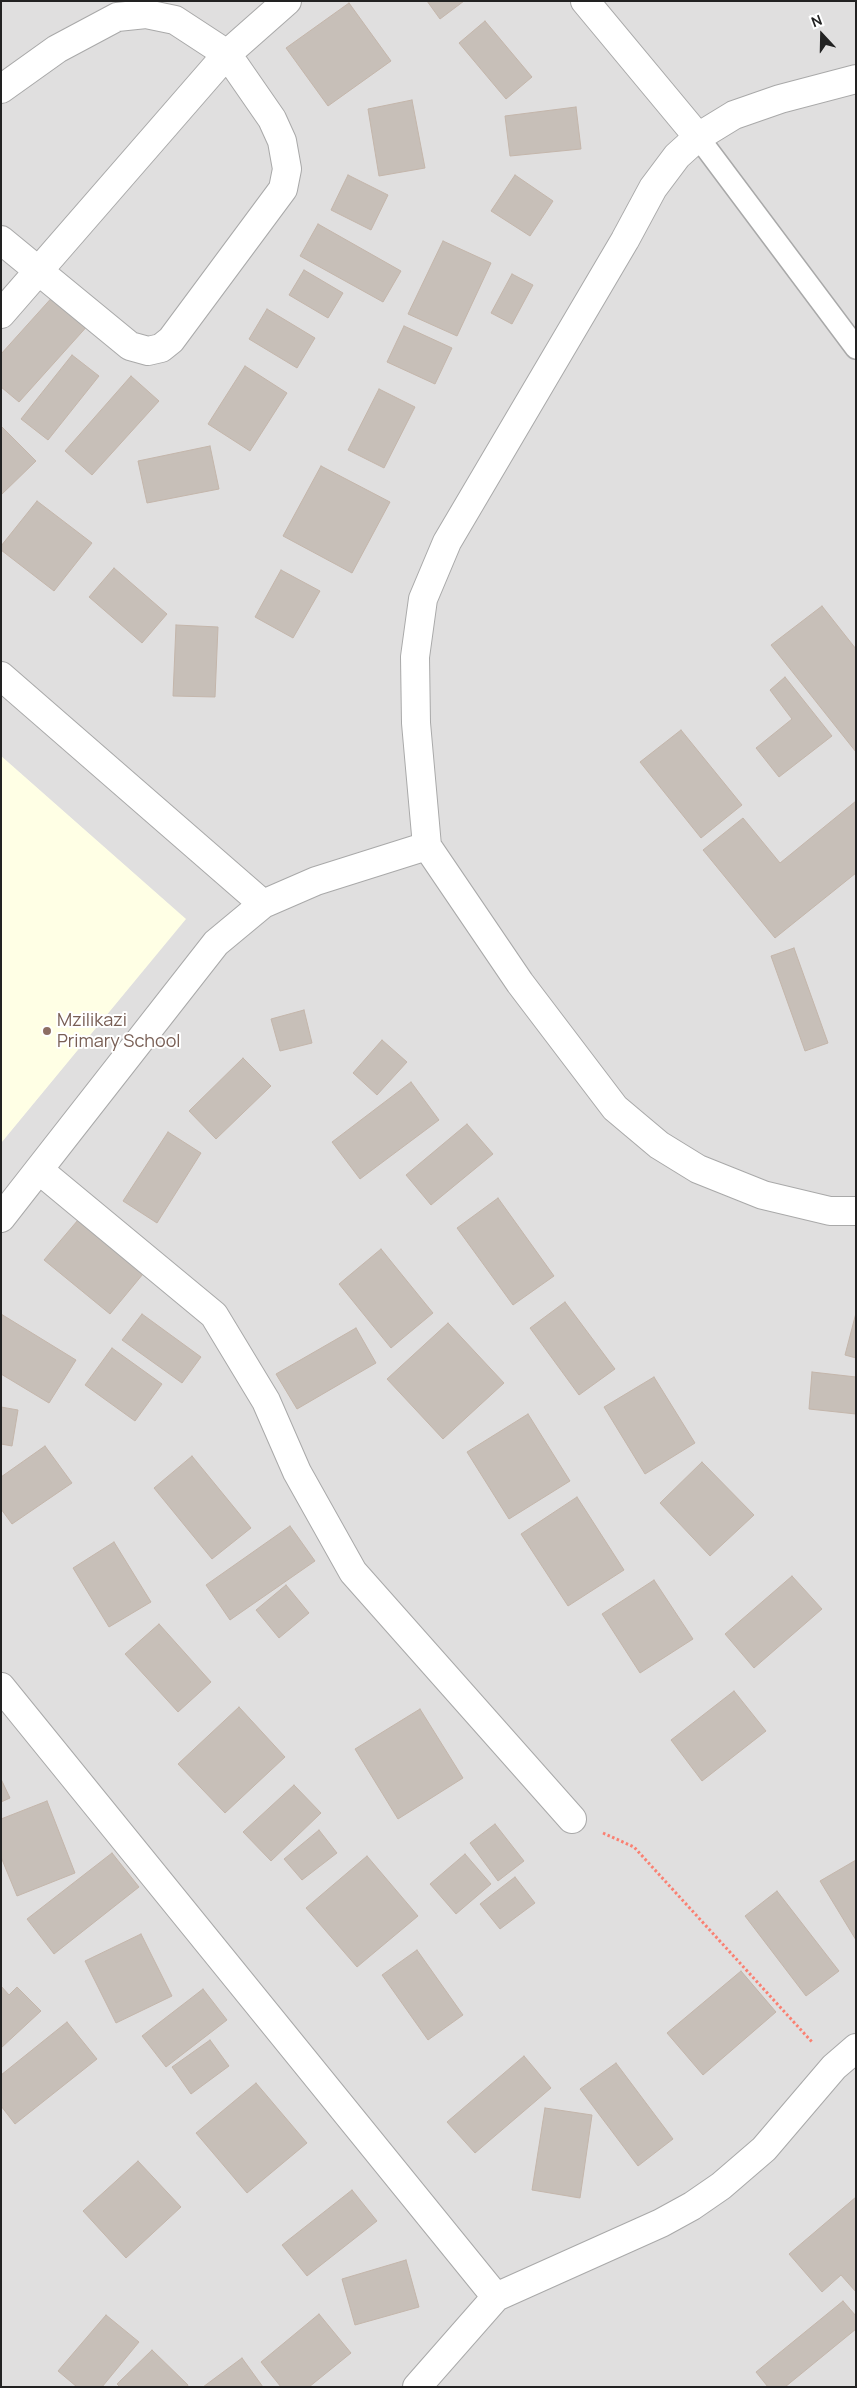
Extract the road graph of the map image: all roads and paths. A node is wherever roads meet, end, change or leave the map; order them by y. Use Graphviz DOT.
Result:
graph roads {
  1 [pos="286,1"];
  2 [pos="585,1"];
  3 [pos="226,54"];
  4 [pos="856,79"];
  5 [pos="1,89"];
  6 [pos="698,138"];
  7 [pos="1,240"];
  8 [pos="38,271"];
  9 [pos="1,314"];
  10 [pos="856,348"];
  11 [pos="1,676"];
  12 [pos="427,846"];
  13 [pos="263,904"];
  14 [pos="39,1170"];
  15 [pos="856,1211"];
  16 [pos="1,1218"];
  17 [pos="1,1687"];
  18 [pos="572,1818"];
  19 [pos="856,2048"];
  20 [pos="834,2067"];
  21 [pos="496,2297"];
  22 [pos="417,2387"];
  1 -- 3 [label="street"];
  2 -- 6 [label="street"];
  3 -- 5 [label="street"];
  3 -- 8 [label="street"];
  3 -- 8 [label="street"];
  4 -- 6 [label="street"];
  6 -- 10 [label="lane"];
  6 -- 12 [label="street"];
  7 -- 8 [label="street"];
  8 -- 9 [label="street"];
  11 -- 13 [label="street"];
  12 -- 13 [label="street"];
  12 -- 15 [label="street"];
  13 -- 14 [label="street"];
  14 -- 16 [label="street"];
  14 -- 18 [label="street"];
  17 -- 21 [label="street"];
  18 -- 20 [label="path"];
  19 -- 20 [label="street"];
  20 -- 21 [label="street"];
  21 -- 22 [label="street"];
}
